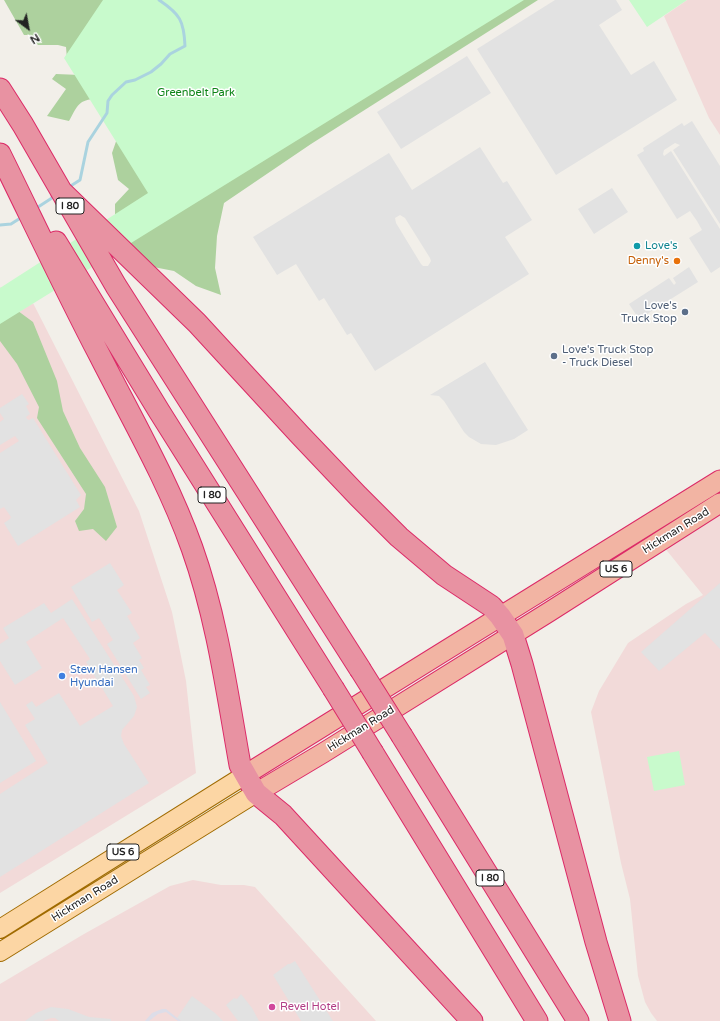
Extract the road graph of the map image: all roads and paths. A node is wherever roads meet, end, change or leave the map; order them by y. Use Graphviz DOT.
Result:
graph roads {
  1 [pos="0,89"];
  2 [pos="0,153"];
  3 [pos="61,191"];
  4 [pos="84,305"];
  5 [pos="720,480"];
  6 [pos="720,503"];
  7 [pos="500,616"];
  8 [pos="513,635"];
  9 [pos="245,775"];
  10 [pos="256,793"];
  11 [pos="0,929"];
  12 [pos="0,952"];
  13 [pos="472,1021"];
  14 [pos="537,1021"];
  15 [pos="578,1021"];
  16 [pos="620,1021"];
  1 -- 3 [label="highway, I 80"];
  2 -- 4 [label="highway"];
  3 -- 7 [label="highway"];
  3 -- 15 [label="highway, I 80, bridge"];
  4 -- 9 [label="highway"];
  4 -- 14 [label="highway, I 80, bridge"];
  5 -- 7 [label="highway, Hickman Road / US 6"];
  6 -- 8 [label="highway, Hickman Road / US 6"];
  7 -- 8 [label="highway"];
  7 -- 9 [label="highway, Hickman Road / US 6"];
  8 -- 10 [label="highway, Hickman Road / US 6"];
  8 -- 16 [label="highway"];
  9 -- 10 [label="highway"];
  9 -- 11 [label="main road, Hickman Road / US 6"];
  10 -- 12 [label="main road, Hickman Road / US 6"];
  10 -- 13 [label="highway"];
}
